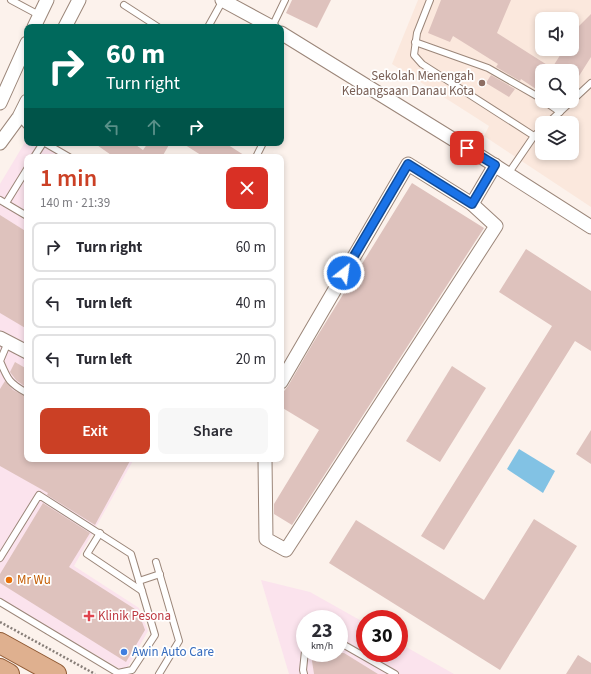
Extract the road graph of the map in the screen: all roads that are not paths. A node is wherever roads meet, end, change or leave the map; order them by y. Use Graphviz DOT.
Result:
graph roads {
  1 [pos="47,0"];
  2 [pos="79,0"];
  3 [pos="223,0"];
  4 [pos="285,0"];
  5 [pos="430,0"];
  6 [pos="15,1"];
  7 [pos="124,5"];
  8 [pos="40,15"];
  9 [pos="36,24"];
  10 [pos="67,24"];
  11 [pos="153,24"];
  12 [pos="210,24"];
  13 [pos="267,24"];
  14 [pos="273,24"];
  15 [pos="284,35"];
  16 [pos="415,42"];
  17 [pos="24,49"];
  18 [pos="591,83"];
  19 [pos="535,95"];
  20 [pos="0,103"];
  21 [pos="554,108"];
  22 [pos="560,112"];
  23 [pos="556,116"];
  24 [pos="23,122"];
  25 [pos="534,136"];
  26 [pos="0,144"];
  27 [pos="49,146"];
  28 [pos="64,154"];
  29 [pos="495,165"];
  30 [pos="24,174"];
  31 [pos="508,174"];
  32 [pos="0,200"];
  33 [pos="6,203"];
  34 [pos="472,204"];
  35 [pos="24,214"];
  36 [pos="591,227"];
  37 [pos="4,340"];
  38 [pos="24,350"];
  39 [pos="284,377"];
  40 [pos="24,390"];
  41 [pos="265,462"];
  42 [pos="100,533"];
  43 [pos="0,558"];
  44 [pos="156,562"];
  45 [pos="160,574"];
  46 [pos="139,581"];
  47 [pos="142,591"];
  48 [pos="0,602"];
  49 [pos="0,643"];
  50 [pos="348,647"];
  51 [pos="304,662"];
  52 [pos="0,669"];
  53 [pos="9,674"];
  54 [pos="56,674"];
  55 [pos="159,674"];
  56 [pos="304,674"];
  57 [pos="395,674"];
  1 -- 8 [label="street"];
  2 -- 10 [label="street"];
  3 -- 12 [label="lane"];
  3 -- 13 [label="street"];
  4 -- 14 [label="lane"];
  5 -- 16 [label="lane"];
  6 -- 8 [label="lane"];
  7 -- 11 [label="lane"];
  8 -- 9 [label="street"];
  15 -- 29 [label="street"];
  16 -- 19 [label="lane"];
  16 -- 25 [label="lane"];
  17 -- 20 [label="street"];
  18 -- 22 [label="lane"];
  21 -- 22 [label="lane"];
  22 -- 23 [label="lane"];
  24 -- 26 [label="street"];
  25 -- 31 [label="lane"];
  27 -- 28 [label="lane"];
  29 -- 31 [label="street"];
  29 -- 34 [label="street"];
  30 -- 33 [label="lane"];
  31 -- 36 [label="street"];
  32 -- 33 [label="lane"];
  33 -- 35 [label="lane"];
  34 -- 39 [label="street"];
  34 -- 41 [label="street"];
  37 -- 38 [label="street"];
  37 -- 40 [label="lane"];
  42 -- 43 [label="lane"];
  42 -- 46 [label="lane"];
  42 -- 47 [label="lane"];
  44 -- 45 [label="lane"];
  45 -- 46 [label="lane"];
  45 -- 55 [label="lane"];
  46 -- 47 [label="lane"];
  47 -- 48 [label="lane"];
  49 -- 54 [label="main road"];
  50 -- 57 [label="lane"];
  51 -- 56 [label="lane"];
  52 -- 53 [label="main road"];
}
